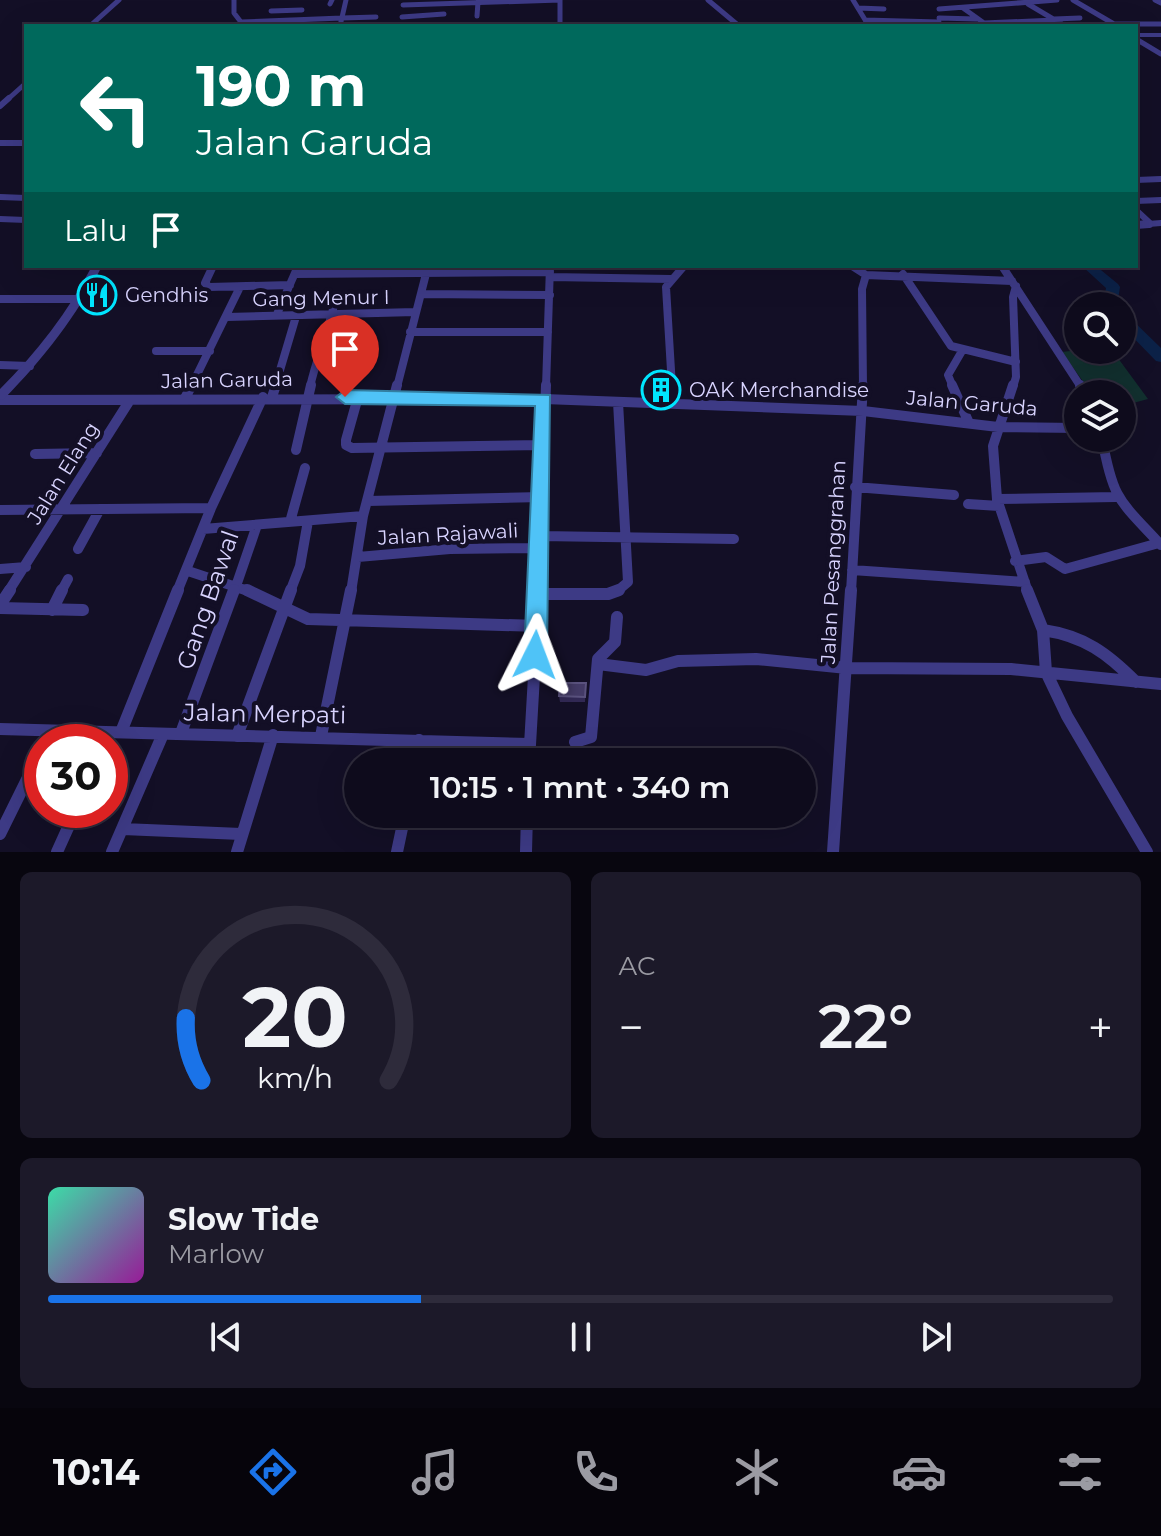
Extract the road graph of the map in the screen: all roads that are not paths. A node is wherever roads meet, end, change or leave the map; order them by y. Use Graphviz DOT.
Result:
graph roads {
  1 [pos="119,0"];
  2 [pos="234,0"];
  3 [pos="277,0"];
  4 [pos="346,0"];
  5 [pos="560,0"];
  6 [pos="708,0"];
  7 [pos="853,0"];
  8 [pos="939,0"];
  9 [pos="992,0"];
  10 [pos="1057,0"];
  11 [pos="1073,0"];
  12 [pos="1155,0"];
  13 [pos="455,1"];
  14 [pos="516,1"];
  15 [pos="403,2"];
  16 [pos="478,2"];
  17 [pos="1030,2"];
  18 [pos="1161,3"];
  19 [pos="1002,7"];
  20 [pos="858,8"];
  21 [pos="963,8"];
  22 [pos="884,9"];
  23 [pos="939,9"];
  24 [pos="302,10"];
  25 [pos="516,10"];
  26 [pos="271,11"];
  27 [pos="314,11"];
  28 [pos="444,14"];
  29 [pos="477,16"];
  30 [pos="376,17"];
  31 [pos="402,17"];
  32 [pos="311,18"];
  33 [pos="342,18"];
  34 [pos="1080,18"];
  35 [pos="977,19"];
  36 [pos="267,20"];
  37 [pos="1054,20"];
  38 [pos="939,22"];
  39 [pos="867,23"];
  40 [pos="92,24"];
  41 [pos="242,24"];
  42 [pos="340,24"];
  43 [pos="401,24"];
  44 [pos="560,24"];
  45 [pos="737,24"];
  46 [pos="1061,24"];
  47 [pos="1161,24"];
  48 [pos="1161,35"];
  49 [pos="1138,37"];
  50 [pos="1138,38"];
  51 [pos="1161,54"];
  52 [pos="24,85"];
  53 [pos="0,106"];
  54 [pos="0,143"];
  55 [pos="24,147"];
  56 [pos="1138,180"];
  57 [pos="1159,181"];
  58 [pos="0,197"];
  59 [pos="24,198"];
  60 [pos="1161,200"];
  61 [pos="1138,201"];
  62 [pos="1138,212"];
  63 [pos="0,219"];
  64 [pos="24,220"];
  65 [pos="1161,223"];
  66 [pos="1151,224"];
  67 [pos="1138,225"];
  68 [pos="96,268"];
  69 [pos="212,268"];
  70 [pos="682,268"];
  71 [pos="855,268"];
  72 [pos="1003,268"];
  73 [pos="386,269"];
  74 [pos="427,269"];
  75 [pos="297,270"];
  76 [pos="550,272"];
  77 [pos="903,274"];
  78 [pos="866,275"];
  79 [pos="671,279"];
  80 [pos="1014,284"];
  81 [pos="290,285"];
  82 [pos="240,287"];
  83 [pos="421,294"];
  84 [pos="550,295"];
  85 [pos="336,296"];
  86 [pos="0,299"];
  87 [pos="80,299"];
  88 [pos="332,312"];
  89 [pos="415,312"];
  90 [pos="297,313"];
  91 [pos="277,314"];
  92 [pos="227,317"];
  93 [pos="410,332"];
  94 [pos="548,332"];
  95 [pos="156,351"];
  96 [pos="210,351"];
  97 [pos="962,351"];
  98 [pos="1016,362"];
  99 [pos="0,365"];
  100 [pos="30,366"];
  101 [pos="1077,380"];
  102 [pos="268,397"];
  103 [pos="310,397"];
  104 [pos="358,397"];
  105 [pos="0,398"];
  106 [pos="185,398"];
  107 [pos="393,398"];
  108 [pos="544,399"];
  109 [pos="130,400"];
  110 [pos="618,402"];
  111 [pos="673,404"];
  112 [pos="863,411"];
  113 [pos="969,423"];
  114 [pos="998,427"];
  115 [pos="1064,428"];
  116 [pos="544,445"];
  117 [pos="382,448"];
  118 [pos="296,450"];
  119 [pos="1104,452"];
  120 [pos="97,453"];
  121 [pos="35,454"];
  122 [pos="305,468"];
  123 [pos="855,487"];
  124 [pos="954,495"];
  125 [pos="542,497"];
  126 [pos="1116,497"];
  127 [pos="368,501"];
  128 [pos="998,503"];
  129 [pos="968,504"];
  130 [pos="211,508"];
  131 [pos="62,509"];
  132 [pos="100,509"];
  133 [pos="0,510"];
  134 [pos="363,516"];
  135 [pos="308,521"];
  136 [pos="290,522"];
  137 [pos="257,525"];
  138 [pos="203,529"];
  139 [pos="626,538"];
  140 [pos="734,539"];
  141 [pos="540,542"];
  142 [pos="1160,544"];
  143 [pos="78,549"];
  144 [pos="358,557"];
  145 [pos="1015,561"];
  146 [pos="26,567"];
  147 [pos="0,569"];
  148 [pos="852,570"];
  149 [pos="188,571"];
  150 [pos="68,579"];
  151 [pos="1025,582"];
  152 [pos="237,585"];
  153 [pos="537,594"];
  154 [pos="0,606"];
  155 [pos="284,608"];
  156 [pos="52,610"];
  157 [pos="83,610"];
  158 [pos="617,617"];
  159 [pos="345,622"];
  160 [pos="538,626"];
  161 [pos="1043,630"];
  162 [pos="598,664"];
  163 [pos="847,668"];
  164 [pos="1046,672"];
  165 [pos="1136,682"];
  166 [pos="1161,684"];
  167 [pos="118,724"];
  168 [pos="0,729"];
  169 [pos="24,732"];
  170 [pos="181,733"];
  171 [pos="163,734"];
  172 [pos="128,735"];
  173 [pos="273,735"];
  174 [pos="237,736"];
  175 [pos="321,736"];
  176 [pos="419,740"];
  177 [pos="575,742"];
  178 [pos="529,744"];
  179 [pos="418,748"];
  180 [pos="529,748"];
  181 [pos="24,785"];
  182 [pos="68,828"];
  183 [pos="402,828"];
  184 [pos="527,828"];
  185 [pos="123,829"];
  186 [pos="0,834"];
  187 [pos="241,834"];
  188 [pos="57,852"];
  189 [pos="112,852"];
  190 [pos="237,852"];
  191 [pos="397,852"];
  192 [pos="526,852"];
  193 [pos="833,852"];
  194 [pos="1147,852"];
  1 -- 40 [label="street"];
  2 -- 41 [label="street"];
  3 -- 26 [label="street"];
  4 -- 33 [label="street"];
  5 -- 14 [label="street"];
  5 -- 44 [label="street"];
  6 -- 45 [label="street"];
  7 -- 20 [label="street"];
  8 -- 23 [label="street"];
  9 -- 19 [label="street"];
  10 -- 17 [label="street"];
  11 -- 47 [label="street"];
  12 -- 18 [label="street"];
  13 -- 15 [label="street"];
  13 -- 16 [label="street"];
  14 -- 16 [label="street"];
  14 -- 25 [label="street"];
  15 -- 31 [label="street"];
  16 -- 29 [label="street"];
  17 -- 19 [label="street"];
  17 -- 37 [label="street"];
  19 -- 21 [label="street"];
  20 -- 22 [label="street"];
  20 -- 39 [label="street"];
  21 -- 23 [label="street"];
  21 -- 35 [label="street"];
  23 -- 38 [label="street"];
  24 -- 26 [label="street"];
  26 -- 36 [label="street"];
  27 -- 32 [label="street"];
  28 -- 31 [label="street"];
  30 -- 33 [label="street"];
  31 -- 43 [label="street"];
  32 -- 33 [label="street"];
  32 -- 36 [label="street"];
  33 -- 42 [label="street"];
  34 -- 37 [label="street"];
  35 -- 37 [label="street"];
  35 -- 38 [label="street"];
  36 -- 41 [label="street"];
  37 -- 46 [label="street"];
  38 -- 39 [label="street"];
  48 -- 49 [label="street"];
  50 -- 51 [label="street"];
  52 -- 53 [label="street"];
  54 -- 55 [label="street"];
  56 -- 57 [label="street"];
  58 -- 59 [label="street"];
  60 -- 61 [label="street"];
  62 -- 66 [label="street"];
  63 -- 64 [label="street"];
  65 -- 66 [label="street"];
  66 -- 67 [label="street"];
  68 -- 87 [label="street"];
  69 -- 82 [label="street"];
  70 -- 79 [label="street"];
  71 -- 78 [label="street"];
  72 -- 80 [label="street"];
  73 -- 74 [label="street"];
  73 -- 75 [label="street"];
  74 -- 76 [label="street"];
  74 -- 83 [label="street"];
  75 -- 81 [label="street"];
  76 -- 79 [label="street"];
  76 -- 84 [label="street"];
  77 -- 78 [label="street"];
  77 -- 80 [label="street"];
  77 -- 97 [label="street"];
  78 -- 112 [label="street, Jalan Pesanggrahan"];
  79 -- 111 [label="street"];
  80 -- 98 [label="street"];
  80 -- 101 [label="street"];
  81 -- 82 [label="street"];
  81 -- 91 [label="street"];
  82 -- 92 [label="street"];
  83 -- 84 [label="street"];
  83 -- 89 [label="street"];
  84 -- 94 [label="street"];
  85 -- 88 [label="street"];
  86 -- 87 [label="street"];
  87 -- 100 [label="street"];
  88 -- 89 [label="street, Gang Menur I"];
  88 -- 90 [label="street, Gang Menur I"];
  88 -- 103 [label="street"];
  89 -- 93 [label="street"];
  90 -- 91 [label="street, Gang Menur I"];
  90 -- 102 [label="street"];
  91 -- 92 [label="street, Gang Menur I"];
  92 -- 96 [label="street"];
  93 -- 94 [label="street"];
  93 -- 107 [label="street"];
  94 -- 108 [label="street"];
  95 -- 96 [label="street"];
  96 -- 106 [label="street"];
  97 -- 98 [label="street"];
  97 -- 113 [label="street"];
  98 -- 114 [label="street"];
  99 -- 100 [label="street"];
  100 -- 105 [label="street"];
  102 -- 103 [label="street, Jalan Garuda"];
  102 -- 106 [label="street, Jalan Garuda"];
  102 -- 130 [label="street"];
  103 -- 104 [label="street, Jalan Garuda"];
  103 -- 118 [label="street"];
  104 -- 107 [label="street, Jalan Garuda"];
  104 -- 117 [label="street"];
  105 -- 109 [label="street, Jalan Garuda"];
  106 -- 109 [label="street, Jalan Garuda"];
  107 -- 108 [label="street, Jalan Garuda"];
  107 -- 117 [label="street"];
  108 -- 110 [label="street, Jalan Garuda"];
  108 -- 116 [label="street"];
  109 -- 120 [label="street, Jalan Elang"];
  110 -- 111 [label="street, Jalan Garuda"];
  110 -- 139 [label="street"];
  111 -- 112 [label="street, Jalan Garuda"];
  112 -- 113 [label="street, Jalan Garuda"];
  112 -- 123 [label="street, Jalan Pesanggrahan"];
  113 -- 114 [label="street, Jalan Garuda"];
  114 -- 115 [label="street, Jalan Garuda"];
  114 -- 128 [label="street"];
  116 -- 117 [label="street"];
  116 -- 125 [label="street"];
  117 -- 127 [label="street"];
  119 -- 126 [label="street"];
  120 -- 121 [label="street"];
  120 -- 131 [label="street, Jalan Elang"];
  122 -- 136 [label="street"];
  123 -- 124 [label="street"];
  123 -- 148 [label="street, Jalan Pesanggrahan"];
  125 -- 127 [label="street"];
  125 -- 141 [label="street"];
  126 -- 128 [label="street"];
  126 -- 142 [label="street"];
  127 -- 134 [label="street"];
  128 -- 129 [label="street"];
  128 -- 145 [label="street"];
  130 -- 132 [label="street"];
  130 -- 138 [label="street"];
  131 -- 132 [label="street"];
  131 -- 133 [label="street"];
  131 -- 146 [label="street, Jalan Elang"];
  132 -- 143 [label="street"];
  134 -- 135 [label="street, Jalan Rajawali"];
  134 -- 144 [label="street"];
  135 -- 136 [label="street, Jalan Rajawali"];
  135 -- 155 [label="street"];
  136 -- 137 [label="street, Jalan Rajawali"];
  137 -- 138 [label="street, Jalan Rajawali"];
  137 -- 152 [label="street, Gang Bawal"];
  138 -- 149 [label="street"];
  139 -- 140 [label="street, Jalan Rajawali"];
  139 -- 141 [label="street, Jalan Rajawali"];
  139 -- 153 [label="street"];
  141 -- 144 [label="street, Jalan Rajawali"];
  141 -- 153 [label="street"];
  142 -- 145 [label="street"];
  144 -- 159 [label="street"];
  145 -- 151 [label="street"];
  146 -- 147 [label="street"];
  146 -- 154 [label="street, Jalan Elang"];
  148 -- 151 [label="street"];
  148 -- 163 [label="street, Jalan Pesanggrahan"];
  149 -- 152 [label="street"];
  149 -- 167 [label="street"];
  150 -- 156 [label="street"];
  151 -- 161 [label="street"];
  152 -- 155 [label="street"];
  152 -- 170 [label="street, Gang Bawal"];
  153 -- 160 [label="street"];
  154 -- 156 [label="street"];
  155 -- 159 [label="street"];
  155 -- 174 [label="street"];
  156 -- 157 [label="street"];
  158 -- 162 [label="street"];
  159 -- 160 [label="street"];
  159 -- 175 [label="street"];
  160 -- 178 [label="street"];
  161 -- 164 [label="street"];
  161 -- 165 [label="street"];
  162 -- 163 [label="street"];
  162 -- 177 [label="street"];
  163 -- 164 [label="street"];
  163 -- 193 [label="street, Jalan Pesanggrahan"];
  164 -- 165 [label="street"];
  164 -- 194 [label="street"];
  165 -- 166 [label="street"];
  168 -- 169 [label="street, Jalan Merpati"];
  170 -- 171 [label="street, Jalan Merpati"];
  170 -- 174 [label="street, Jalan Merpati"];
  171 -- 172 [label="street, Jalan Merpati"];
  171 -- 185 [label="street"];
  173 -- 174 [label="street, Jalan Merpati"];
  173 -- 175 [label="street, Jalan Merpati"];
  173 -- 187 [label="street"];
  175 -- 176 [label="street, Jalan Merpati"];
  176 -- 178 [label="street, Jalan Merpati"];
  176 -- 179 [label="street"];
  178 -- 180 [label="street"];
  181 -- 186 [label="street"];
  182 -- 188 [label="street"];
  183 -- 191 [label="street"];
  184 -- 192 [label="street"];
  185 -- 187 [label="street"];
  185 -- 189 [label="street"];
  187 -- 190 [label="street"];
}
